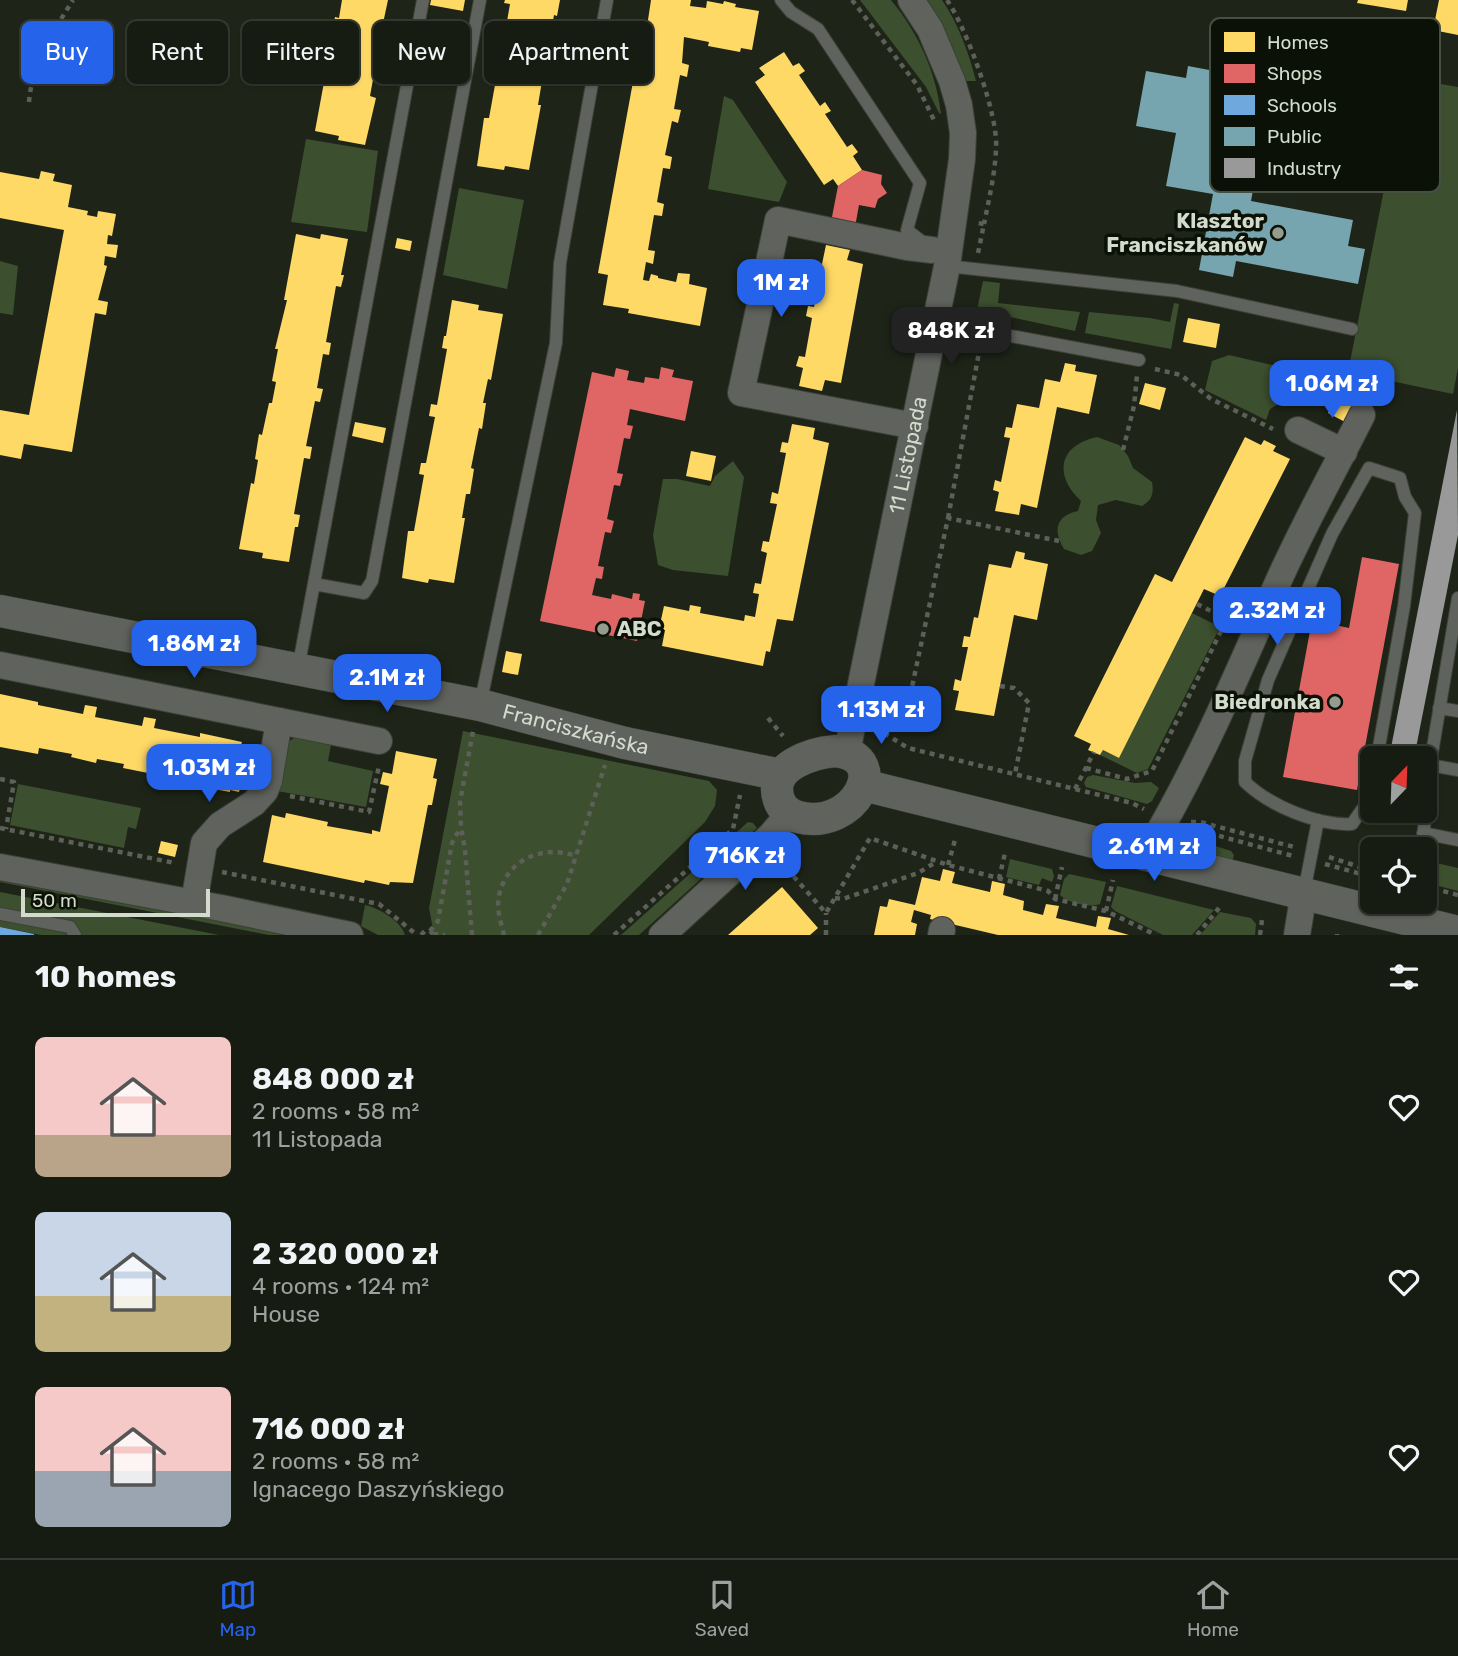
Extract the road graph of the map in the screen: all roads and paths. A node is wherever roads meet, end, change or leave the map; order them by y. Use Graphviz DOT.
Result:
graph roads {
  1 [pos="73,0"];
  2 [pos="423,0"];
  3 [pos="480,0"];
  4 [pos="607,0"];
  5 [pos="781,0"];
  6 [pos="911,0"];
  7 [pos="29,102"];
  8 [pos="940,258"];
  9 [pos="936,322"];
  10 [pos="1352,329"];
  11 [pos="984,331"];
  12 [pos="1139,360"];
  13 [pos="1363,415"];
  14 [pos="915,426"];
  15 [pos="1287,430"];
  16 [pos="1123,450"];
  17 [pos="1344,452"];
  18 [pos="948,518"];
  19 [pos="1059,541"];
  20 [pos="314,584"];
  21 [pos="1458,598"];
  22 [pos="1197,604"];
  23 [pos="0,611"];
  24 [pos="1240,614"];
  25 [pos="1227,619"];
  26 [pos="0,665"];
  27 [pos="298,669"];
  28 [pos="1000,686"];
  29 [pos="1439,708"];
  30 [pos="1458,711"];
  31 [pos="477,714"];
  32 [pos="906,715"];
  33 [pos="768,718"];
  34 [pos="279,720"];
  35 [pos="853,720"];
  36 [pos="783,736"];
  37 [pos="1379,746"];
  38 [pos="1433,746"];
  39 [pos="379,751"];
  40 [pos="847,752"];
  41 [pos="1094,752"];
  42 [pos="606,764"];
  43 [pos="1437,766"];
  44 [pos="746,768"];
  45 [pos="1086,768"];
  46 [pos="1458,770"];
  47 [pos="1015,774"];
  48 [pos="781,775"];
  49 [pos="0,779"];
  50 [pos="863,785"];
  51 [pos="1075,789"];
  52 [pos="265,791"];
  53 [pos="790,813"];
  54 [pos="1360,813"];
  55 [pos="1318,820"];
  56 [pos="1165,822"];
  57 [pos="1424,823"];
  58 [pos="461,827"];
  59 [pos="0,828"];
  60 [pos="6,829"];
  61 [pos="1423,833"];
  62 [pos="1423,837"];
  63 [pos="955,839"];
  64 [pos="1458,840"];
  65 [pos="1005,853"];
  66 [pos="1146,854"];
  67 [pos="576,856"];
  68 [pos="1311,856"];
  69 [pos="936,861"];
  70 [pos="948,865"];
  71 [pos="0,867"];
  72 [pos="1062,867"];
  73 [pos="201,868"];
  74 [pos="1360,868"];
  75 [pos="787,869"];
  76 [pos="1360,873"];
  77 [pos="999,878"];
  78 [pos="1113,880"];
  79 [pos="1437,889"];
  80 [pos="1304,892"];
  81 [pos="1458,895"];
  82 [pos="835,898"];
  83 [pos="1055,899"];
  84 [pos="194,903"];
  85 [pos="1219,908"];
  86 [pos="1106,911"];
  87 [pos="0,914"];
  88 [pos="826,914"];
  89 [pos="1262,920"];
  90 [pos="677,930"];
  91 [pos="1458,932"];
  92 [pos="432,934"];
  93 [pos="75,935"];
  94 [pos="350,935"];
  95 [pos="419,935"];
  96 [pos="445,935"];
  97 [pos="472,935"];
  98 [pos="504,935"];
  99 [pos="538,935"];
  100 [pos="614,935"];
  101 [pos="826,935"];
  102 [pos="1156,935"];
  103 [pos="1197,935"];
  104 [pos="1260,935"];
  105 [pos="1297,935"];
  1 -- 7 [label="path"];
  2 -- 20 [label="lane"];
  3 -- 20 [label="lane"];
  4 -- 31 [label="lane"];
  5 -- 8 [label="lane"];
  6 -- 8 [label="street, 11 Listopada"];
  8 -- 9 [label="street, 11 Listopada"];
  8 -- 10 [label="lane"];
  8 -- 14 [label="street"];
  9 -- 11 [label="lane"];
  9 -- 14 [label="street, 11 Listopada"];
  11 -- 12 [label="lane"];
  11 -- 18 [label="path"];
  12 -- 15 [label="path"];
  12 -- 16 [label="path"];
  13 -- 17 [label="street"];
  14 -- 35 [label="street, 11 Listopada"];
  15 -- 17 [label="street"];
  17 -- 56 [label="street"];
  18 -- 19 [label="path"];
  18 -- 32 [label="path"];
  20 -- 27 [label="lane"];
  21 -- 29 [label="lane"];
  22 -- 25 [label="path"];
  23 -- 27 [label="street, Franciszkańska"];
  24 -- 25 [label="path"];
  25 -- 45 [label="path"];
  26 -- 34 [label="street"];
  27 -- 31 [label="street, Franciszkańska"];
  28 -- 47 [label="path"];
  29 -- 30 [label="lane"];
  29 -- 38 [label="lane"];
  31 -- 44 [label="street, Franciszkańska"];
  31 -- 58 [label="path"];
  33 -- 36 [label="path"];
  34 -- 39 [label="street"];
  34 -- 52 [label="street"];
  35 -- 40 [label="street, 11 Listopada"];
  35 -- 47 [label="path"];
  37 -- 55 [label="lane"];
  39 -- 52 [label="path"];
  40 -- 48 [label="street"];
  40 -- 50 [label="street"];
  41 -- 45 [label="path"];
  42 -- 67 [label="path"];
  43 -- 46 [label="lane"];
  44 -- 48 [label="street, Franciszkańska"];
  44 -- 100 [label="path"];
  45 -- 51 [label="path"];
  47 -- 51 [label="path"];
  48 -- 53 [label="street"];
  49 -- 60 [label="path"];
  50 -- 53 [label="street"];
  50 -- 66 [label="street"];
  51 -- 56 [label="path"];
  52 -- 73 [label="street"];
  53 -- 90 [label="street"];
  54 -- 55 [label="lane"];
  55 -- 68 [label="lane"];
  56 -- 66 [label="street"];
  56 -- 68 [label="path"];
  56 -- 68 [label="path"];
  57 -- 61 [label="lane"];
  58 -- 92 [label="path"];
  58 -- 97 [label="path"];
  59 -- 60 [label="path"];
  60 -- 73 [label="path"];
  61 -- 62 [label="lane"];
  61 -- 64 [label="lane"];
  63 -- 70 [label="path"];
  65 -- 77 [label="path"];
  66 -- 80 [label="street"];
  67 -- 98 [label="path"];
  67 -- 99 [label="path"];
  68 -- 74 [label="path"];
  68 -- 76 [label="path"];
  68 -- 80 [label="lane"];
  69 -- 70 [label="path"];
  69 -- 82 [label="path"];
  69 -- 82 [label="path"];
  70 -- 77 [label="path"];
  71 -- 84 [label="street"];
  72 -- 83 [label="path"];
  73 -- 84 [label="street"];
  73 -- 95 [label="path"];
  75 -- 88 [label="path"];
  77 -- 83 [label="path"];
  78 -- 86 [label="path"];
  79 -- 81 [label="path"];
  80 -- 91 [label="street"];
  80 -- 105 [label="street"];
  82 -- 88 [label="path"];
  83 -- 86 [label="path"];
  84 -- 94 [label="street"];
  85 -- 103 [label="path"];
  86 -- 102 [label="path"];
  87 -- 93 [label="lane"];
  88 -- 101 [label="path"];
  89 -- 104 [label="path"];
  92 -- 95 [label="path"];
  92 -- 96 [label="path"];
}
